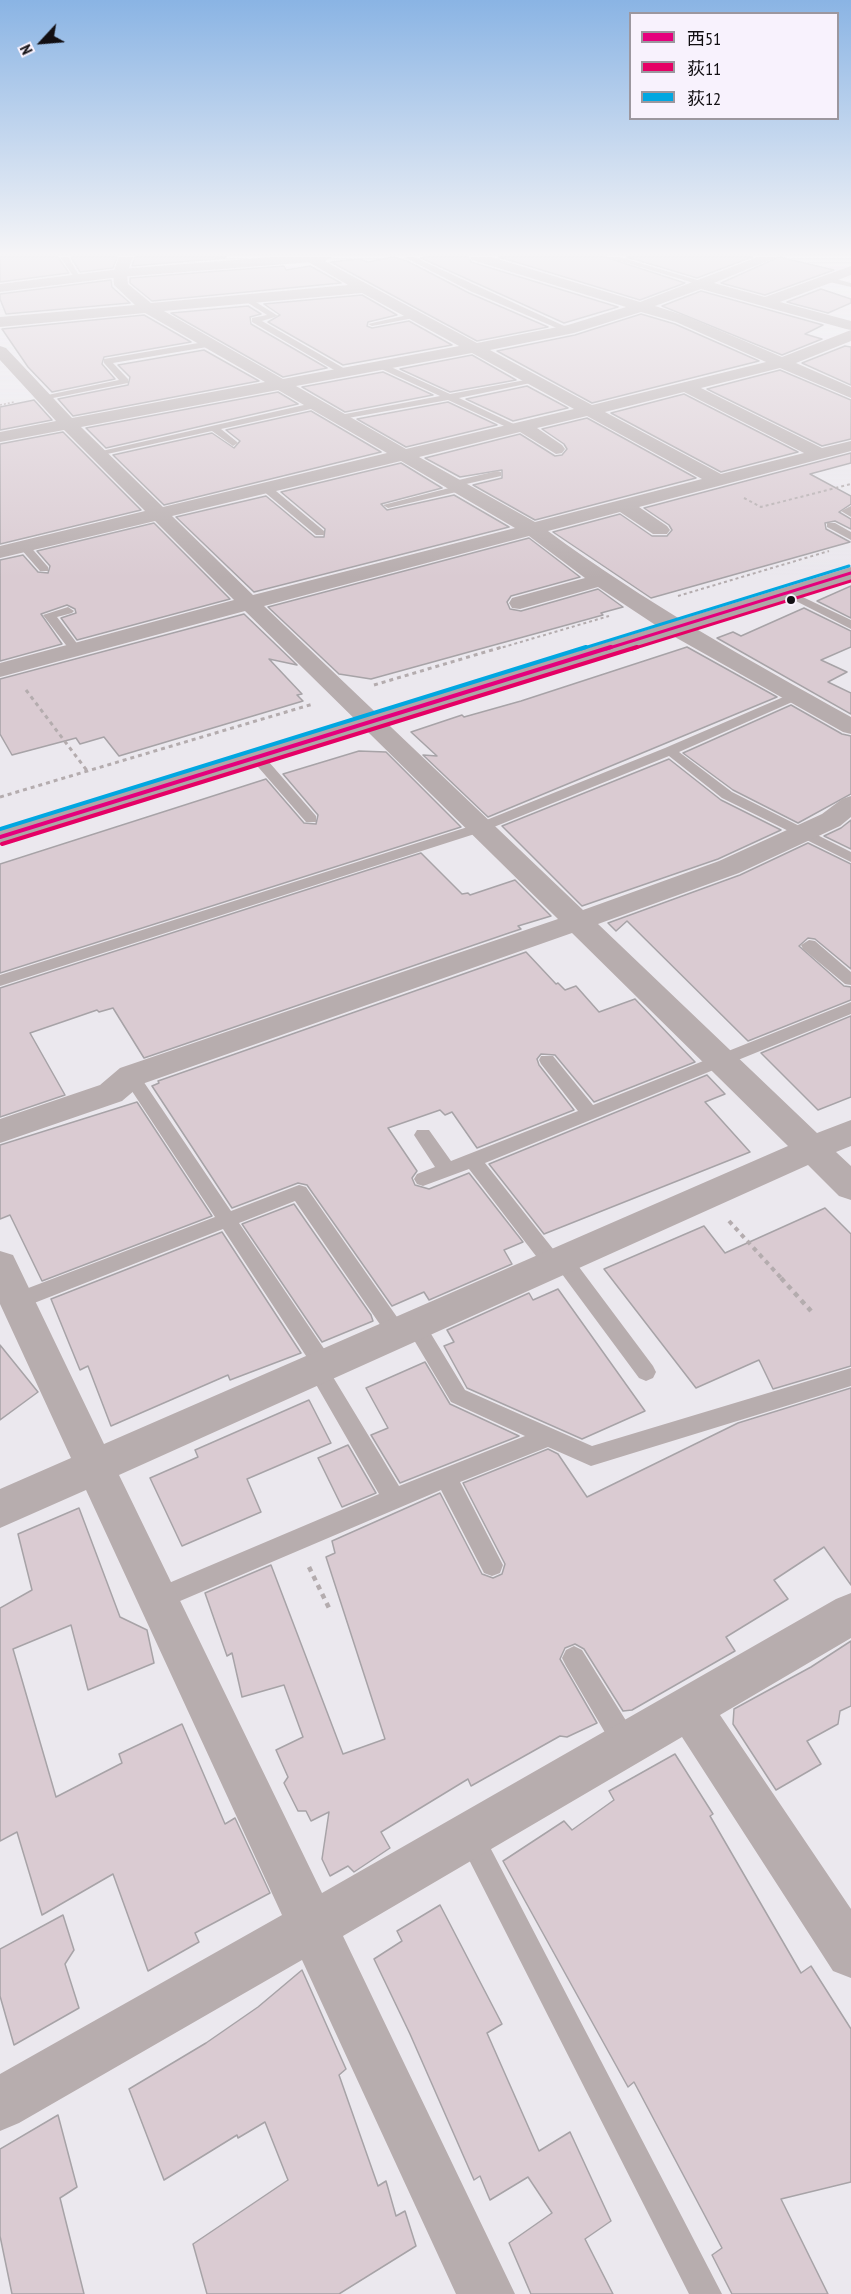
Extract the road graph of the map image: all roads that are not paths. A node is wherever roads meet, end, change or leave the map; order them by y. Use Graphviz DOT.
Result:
graph roads {
  1 [pos="12,364"];
  2 [pos="112,364"];
  3 [pos="246,364"];
  4 [pos="330,364"];
  5 [pos="385,364"];
  6 [pos="504,364"];
  7 [pos="776,364"];
  8 [pos="788,364"];
  9 [pos="380,365"];
  10 [pos="344,372"];
  11 [pos="536,381"];
  12 [pos="280,383"];
  13 [pos="686,387"];
  14 [pos="851,393"];
  15 [pos="43,397"];
  16 [pos="451,398"];
  17 [pos="317,405"];
  18 [pos="590,410"];
  19 [pos="340,418"];
  20 [pos="69,424"];
  21 [pos="519,427"];
  22 [pos="214,428"];
  23 [pos="0,437"];
  24 [pos="233,443"];
  25 [pos="851,446"];
  26 [pos="556,449"];
  27 [pos="98,453"];
  28 [pos="404,454"];
  29 [pos="820,454"];
  30 [pos="497,474"];
  31 [pos="718,480"];
  32 [pos="458,486"];
  33 [pos="266,488"];
  34 [pos="388,505"];
  35 [pos="623,505"];
  36 [pos="157,513"];
  37 [pos="831,525"];
  38 [pos="532,529"];
  39 [pos="660,530"];
  40 [pos="320,533"];
  41 [pos="851,537"];
  42 [pos="24,546"];
  43 [pos="0,552"];
  44 [pos="841,554"];
  45 [pos="44,569"];
  46 [pos="851,573"];
  47 [pos="601,580"];
  48 [pos="798,598"];
  49 [pos="249,603"];
  50 [pos="520,603"];
  51 [pos="68,610"];
  52 [pos="655,616"];
  53 [pos="851,625"];
  54 [pos="76,650"];
  55 [pos="4,669"];
  56 [pos="795,696"];
  57 [pos="356,708"];
  58 [pos="851,727"];
  59 [pos="670,752"];
  60 [pos="257,757"];
  61 [pos="851,804"];
  62 [pos="0,814"];
  63 [pos="311,819"];
  64 [pos="479,828"];
  65 [pos="803,833"];
  66 [pos="0,837"];
  67 [pos="851,858"];
  68 [pos="577,922"];
  69 [pos="809,945"];
  70 [pos="851,980"];
  71 [pos="0,981"];
  72 [pos="851,1008"];
  73 [pos="547,1060"];
  74 [pos="720,1063"];
  75 [pos="131,1076"];
  76 [pos="590,1113"];
  77 [pos="0,1131"];
  78 [pos="851,1132"];
  79 [pos="423,1135"];
  80 [pos="812,1149"];
  81 [pos="473,1160"];
  82 [pos="447,1170"];
  83 [pos="423,1179"];
  84 [pos="851,1187"];
  85 [pos="226,1221"];
  86 [pos="558,1262"];
  87 [pos="9,1283"];
  88 [pos="406,1329"];
  89 [pos="320,1367"];
  90 [pos="646,1372"];
  91 [pos="851,1377"];
  92 [pos="548,1437"];
  93 [pos="95,1467"];
  94 [pos="446,1478"];
  95 [pos="394,1498"];
  96 [pos="0,1509"];
  97 [pos="492,1565"];
  98 [pos="158,1599"];
  99 [pos="851,1614"];
  100 [pos="574,1658"];
  101 [pos="689,1708"];
  102 [pos="626,1744"];
  103 [pos="469,1833"];
  104 [pos="313,1927"];
  105 [pos="851,1953"];
  106 [pos="0,2104"];
  107 [pos="486,2294"];
  108 [pos="706,2294"];
  1 -- 15 [label="street"];
  2 -- 15 [label="lane"];
  3 -- 12 [label="street"];
  4 -- 10 [label="lane"];
  5 -- 9 [label="street"];
  6 -- 11 [label="street"];
  7 -- 13 [label="street"];
  8 -- 14 [label="street"];
  9 -- 10 [label="street"];
  9 -- 16 [label="lane"];
  10 -- 12 [label="street"];
  11 -- 16 [label="lane"];
  11 -- 18 [label="street"];
  12 -- 17 [label="street"];
  12 -- 20 [label="street"];
  13 -- 18 [label="street"];
  13 -- 29 [label="street"];
  15 -- 20 [label="street"];
  16 -- 19 [label="lane"];
  16 -- 21 [label="lane"];
  17 -- 19 [label="street"];
  17 -- 22 [label="lane"];
  18 -- 21 [label="street"];
  18 -- 31 [label="street"];
  19 -- 28 [label="street"];
  20 -- 23 [label="street"];
  20 -- 27 [label="street"];
  21 -- 26 [label="street"];
  21 -- 28 [label="street"];
  22 -- 24 [label="lane"];
  22 -- 27 [label="lane"];
  25 -- 29 [label="street"];
  27 -- 36 [label="street"];
  28 -- 32 [label="street"];
  28 -- 33 [label="street"];
  29 -- 31 [label="street"];
  30 -- 32 [label="lane"];
  31 -- 35 [label="street"];
  32 -- 34 [label="lane"];
  32 -- 38 [label="street"];
  33 -- 36 [label="street"];
  33 -- 40 [label="lane"];
  35 -- 38 [label="street"];
  35 -- 39 [label="street"];
  36 -- 42 [label="street"];
  36 -- 49 [label="street"];
  37 -- 41 [label="lane"];
  38 -- 47 [label="street"];
  38 -- 49 [label="street"];
  42 -- 43 [label="street"];
  42 -- 45 [label="lane"];
  44 -- 52 [label="main road"];
  46 -- 48 [label="main road"];
  47 -- 50 [label="street"];
  47 -- 52 [label="street"];
  48 -- 52 [label="main road"];
  48 -- 53 [label="lane"];
  49 -- 54 [label="street"];
  49 -- 57 [label="street"];
  51 -- 54 [label="lane"];
  52 -- 56 [label="street"];
  52 -- 57 [label="main road"];
  54 -- 55 [label="street"];
  56 -- 58 [label="street"];
  56 -- 59 [label="lane"];
  57 -- 60 [label="main road"];
  57 -- 62 [label="main road"];
  57 -- 64 [label="street"];
  59 -- 64 [label="lane"];
  59 -- 65 [label="lane"];
  60 -- 63 [label="lane"];
  60 -- 66 [label="main road"];
  61 -- 65 [label="street"];
  64 -- 68 [label="street"];
  64 -- 71 [label="lane"];
  65 -- 67 [label="lane"];
  65 -- 68 [label="street"];
  68 -- 74 [label="street"];
  68 -- 75 [label="street"];
  69 -- 70 [label="lane"];
  72 -- 74 [label="lane"];
  73 -- 76 [label="lane"];
  74 -- 76 [label="lane"];
  74 -- 80 [label="street"];
  75 -- 77 [label="street"];
  75 -- 85 [label="lane"];
  76 -- 81 [label="lane"];
  78 -- 80 [label="street"];
  79 -- 82 [label="lane"];
  80 -- 84 [label="street"];
  80 -- 86 [label="street"];
  81 -- 82 [label="lane"];
  81 -- 86 [label="lane"];
  82 -- 83 [label="lane"];
  85 -- 87 [label="lane"];
  85 -- 88 [label="lane"];
  85 -- 89 [label="lane"];
  86 -- 88 [label="street"];
  86 -- 90 [label="lane"];
  87 -- 93 [label="street"];
  88 -- 89 [label="street"];
  88 -- 92 [label="lane"];
  89 -- 93 [label="street"];
  89 -- 95 [label="lane"];
  91 -- 92 [label="lane"];
  92 -- 94 [label="lane"];
  93 -- 96 [label="street"];
  93 -- 98 [label="street"];
  94 -- 95 [label="lane"];
  94 -- 97 [label="lane"];
  95 -- 98 [label="lane"];
  98 -- 104 [label="street"];
  99 -- 101 [label="street"];
  100 -- 102 [label="lane"];
  101 -- 102 [label="street"];
  101 -- 105 [label="street"];
  102 -- 103 [label="street"];
  103 -- 104 [label="street"];
  103 -- 108 [label="lane"];
  104 -- 106 [label="street"];
  104 -- 107 [label="street"];
}
